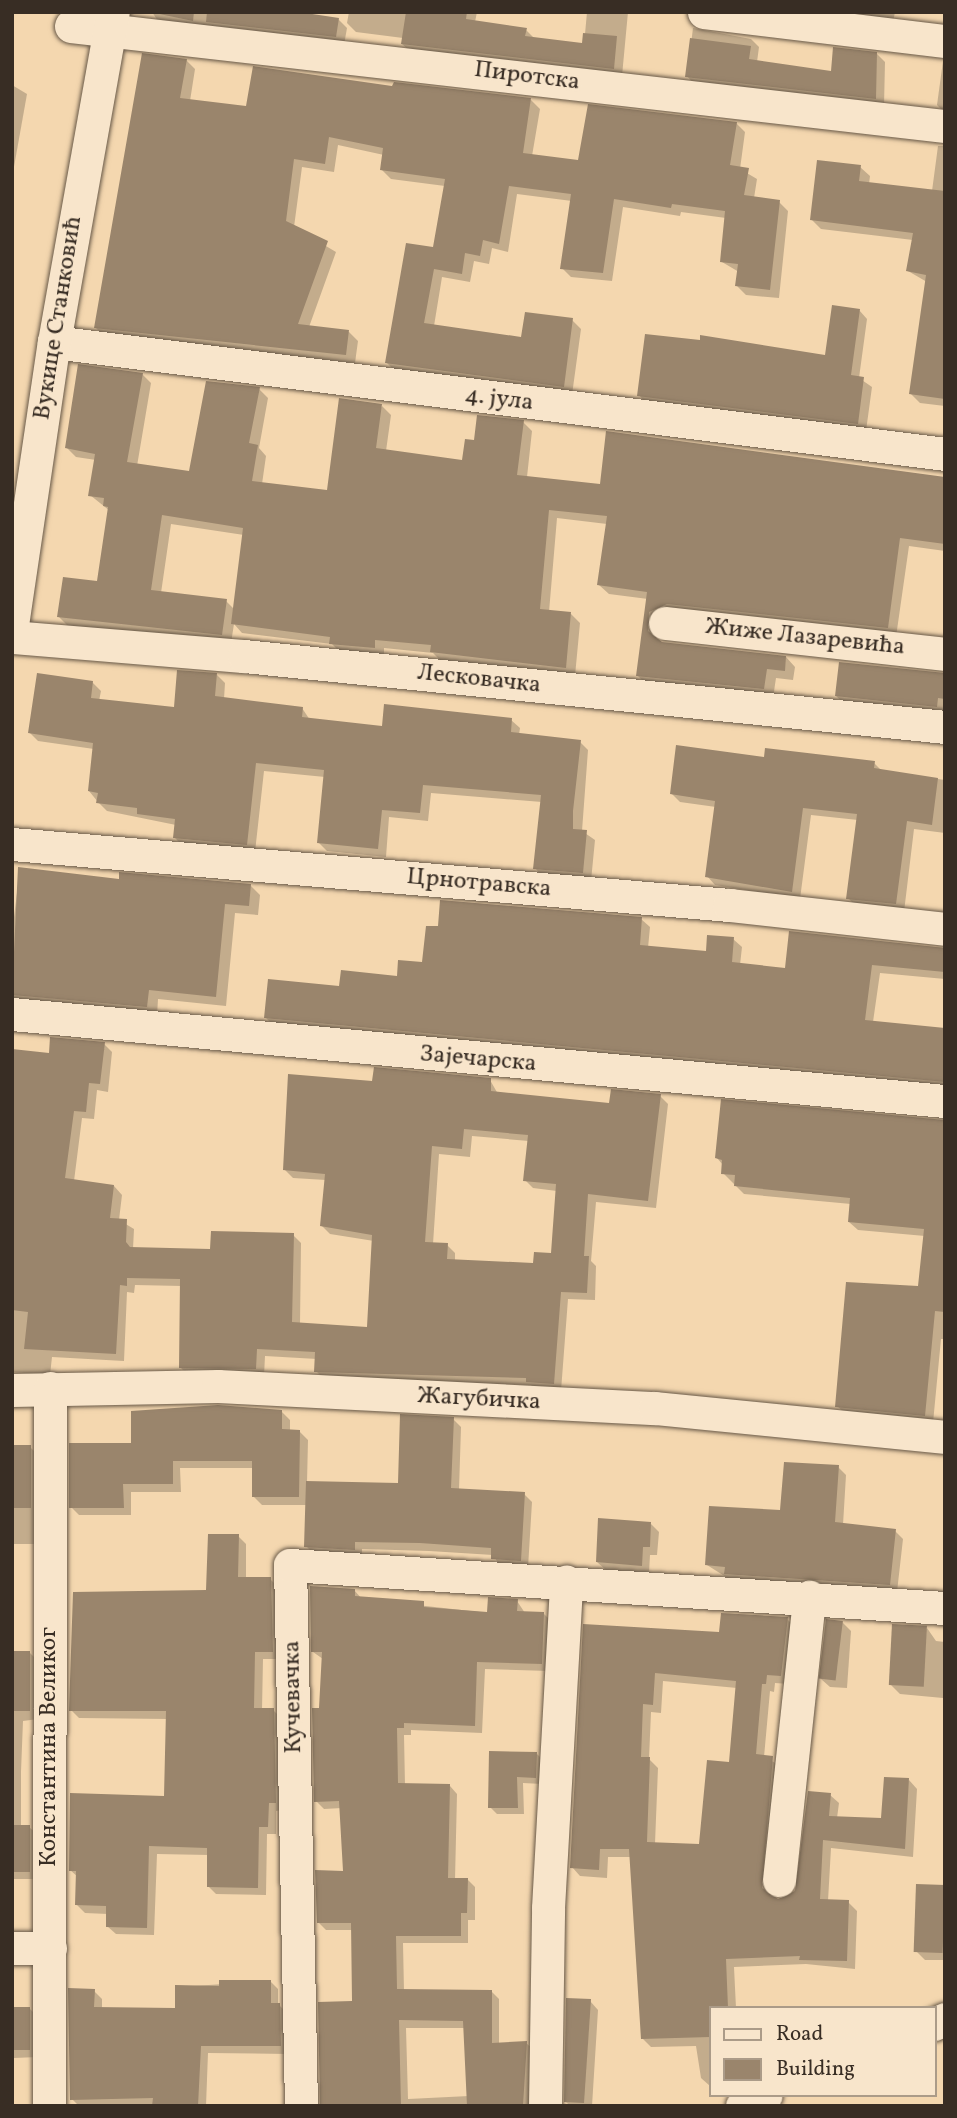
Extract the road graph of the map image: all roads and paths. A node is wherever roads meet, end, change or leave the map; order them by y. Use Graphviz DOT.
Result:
graph roads {
  1 [pos="704,12"];
  2 [pos="61,19"];
  3 [pos="111,20"];
  4 [pos="945,41"];
  5 [pos="100,81"];
  6 [pos="945,126"];
  7 [pos="54,342"];
  8 [pos="945,454"];
  9 [pos="21,508"];
  10 [pos="665,623"];
  11 [pos="12,625"];
  12 [pos="12,637"];
  13 [pos="945,654"];
  14 [pos="945,727"];
  15 [pos="12,844"];
  16 [pos="945,929"];
  17 [pos="12,1014"];
  18 [pos="945,1101"];
  19 [pos="50,1388"];
  20 [pos="12,1390"];
  21 [pos="945,1437"];
  22 [pos="566,1581"];
  23 [pos="809,1597"];
  24 [pos="945,1608"];
  25 [pos="779,1880"];
  26 [pos="12,1948"];
  27 [pos="50,1948"];
  28 [pos="762,2097"];
  29 [pos="49,2106"];
  30 [pos="302,2106"];
  31 [pos="545,2106"];
  32 [pos="742,2106"];
  1 -- 4 [label="street"];
  2 -- 3 [label="street, Пиротска"];
  2 -- 5 [label="street"];
  3 -- 5 [label="street, Вукице Станковић"];
  3 -- 6 [label="street, Пиротска"];
  5 -- 7 [label="street, Вукице Станковић"];
  7 -- 8 [label="street, 4. јула"];
  7 -- 9 [label="street, Вукице Станковић"];
  9 -- 11 [label="street, Вукице Станковић"];
  10 -- 13 [label="street, Жиже Лазаревића"];
  12 -- 14 [label="street, Лесковачка"];
  15 -- 16 [label="street, Црнотравска"];
  17 -- 18 [label="street, Зајечарска"];
  19 -- 20 [label="street, Жагубичка"];
  19 -- 21 [label="street, Жагубичка"];
  19 -- 27 [label="street, Константина Великог"];
  22 -- 23 [label="street, Кучевачка"];
  22 -- 30 [label="street, Кучевачка"];
  22 -- 31 [label="street"];
  23 -- 24 [label="street, Кучевачка"];
  23 -- 25 [label="street"];
  26 -- 27 [label="street"];
  27 -- 29 [label="street, Константина Великог"];
  28 -- 32 [label="street"];
}
